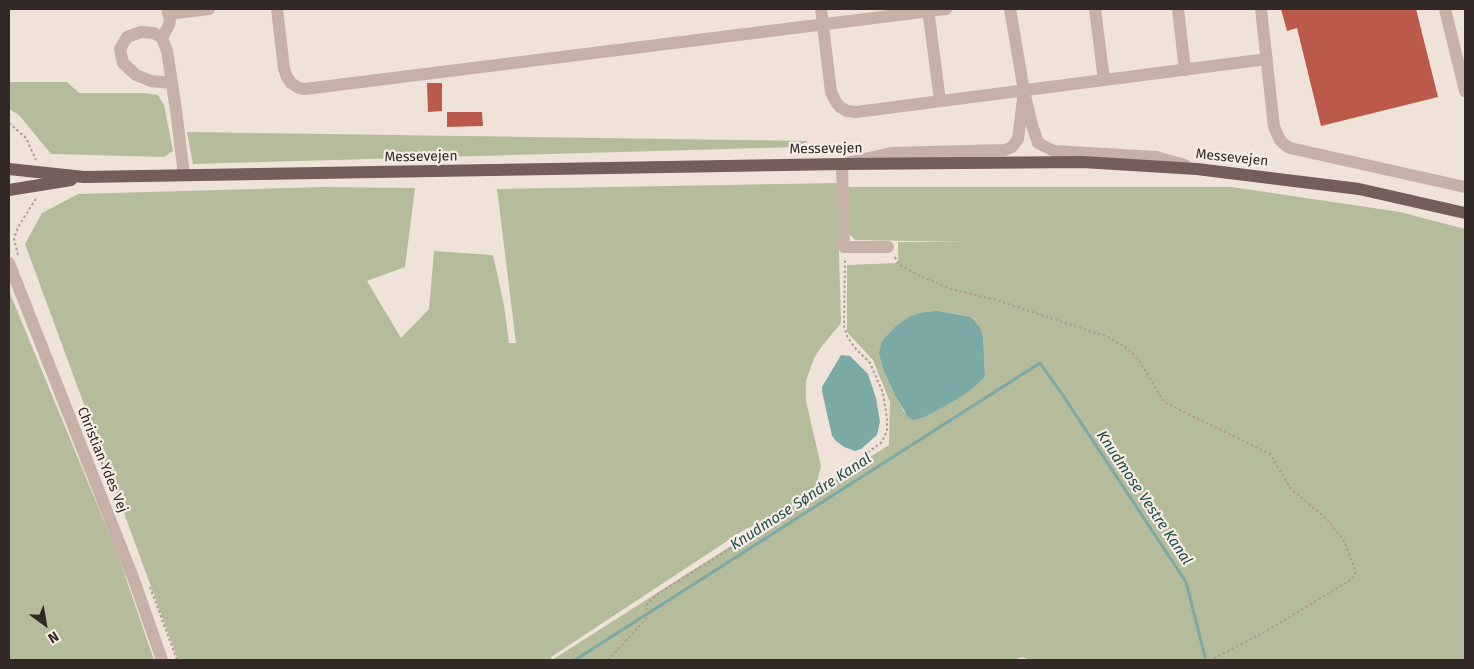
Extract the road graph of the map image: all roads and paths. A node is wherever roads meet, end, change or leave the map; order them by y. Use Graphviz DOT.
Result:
graph roads {
  1 [pos="209,9"];
  2 [pos="277,9"];
  3 [pos="821,9"];
  4 [pos="946,9"];
  5 [pos="1010,9"];
  6 [pos="1095,9"];
  7 [pos="1178,9"];
  8 [pos="1261,9"];
  9 [pos="1445,9"];
  10 [pos="928,10"];
  11 [pos="168,11"];
  12 [pos="823,24"];
  13 [pos="162,38"];
  14 [pos="1267,59"];
  15 [pos="1185,70"];
  16 [pos="1104,80"];
  17 [pos="172,83"];
  18 [pos="1024,91"];
  19 [pos="1465,91"];
  20 [pos="940,101"];
  21 [pos="9,123"];
  22 [pos="36,162"];
  23 [pos="842,164"];
  24 [pos="1197,169"];
  25 [pos="9,170"];
  26 [pos="183,175"];
  27 [pos="84,177"];
  28 [pos="1465,187"];
  29 [pos="9,190"];
  30 [pos="37,198"];
  31 [pos="1465,213"];
  32 [pos="844,247"];
  33 [pos="888,247"];
  34 [pos="12,266"];
  35 [pos="83,415"];
  36 [pos="108,478"];
  37 [pos="150,586"];
  38 [pos="162,660"];
  39 [pos="177,660"];
  40 [pos="608,660"];
  41 [pos="1211,660"];
  1 -- 11 [label="street"];
  2 -- 12 [label="street"];
  3 -- 12 [label="street"];
  4 -- 10 [label="street"];
  5 -- 18 [label="street"];
  6 -- 16 [label="street"];
  7 -- 15 [label="street"];
  8 -- 14 [label="street"];
  9 -- 19 [label="street"];
  10 -- 12 [label="street"];
  10 -- 20 [label="street"];
  11 -- 13 [label="street"];
  12 -- 20 [label="street"];
  13 -- 17 [label="street"];
  13 -- 17 [label="street"];
  14 -- 15 [label="street"];
  14 -- 28 [label="street"];
  15 -- 16 [label="street"];
  16 -- 18 [label="street"];
  17 -- 26 [label="street"];
  18 -- 20 [label="street"];
  18 -- 23 [label="street"];
  18 -- 24 [label="street"];
  21 -- 22 [label="path"];
  23 -- 24 [label="main road, Messevejen"];
  23 -- 26 [label="main road, Messevejen"];
  23 -- 32 [label="street"];
  24 -- 31 [label="main road, Messevejen"];
  25 -- 27 [label="main road, Messevejen"];
  26 -- 27 [label="main road, Messevejen"];
  27 -- 29 [label="main road, Messevejen"];
  30 -- 34 [label="path"];
  32 -- 33 [label="street"];
  32 -- 40 [label="path"];
  33 -- 41 [label="path"];
  34 -- 38 [label="street, Christian Ydes Vej"];
  35 -- 36 [label="path"];
  37 -- 39 [label="path"];
}
